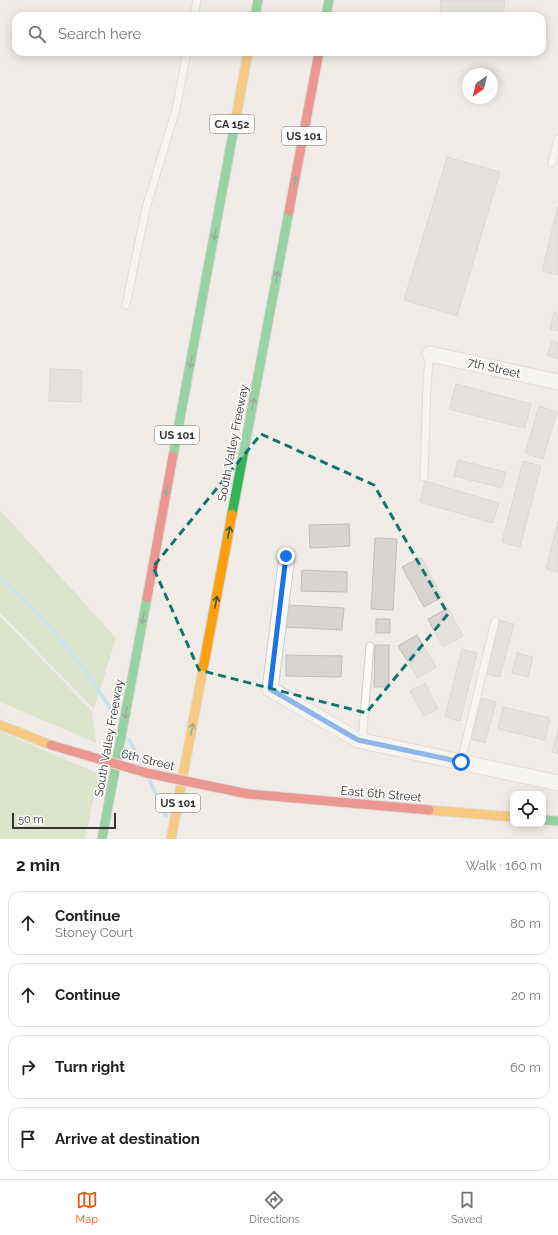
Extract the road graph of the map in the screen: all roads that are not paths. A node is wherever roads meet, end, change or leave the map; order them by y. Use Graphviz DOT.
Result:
graph roads {
  1 [pos="197,0"];
  2 [pos="250,0"];
  3 [pos="258,0"];
  4 [pos="329,0"];
  5 [pos="195,12"];
  6 [pos="248,12"];
  7 [pos="256,12"];
  8 [pos="327,12"];
  9 [pos="186,56"];
  10 [pos="241,56"];
  11 [pos="247,56"];
  12 [pos="319,56"];
  13 [pos="558,139"];
  14 [pos="552,163"];
  15 [pos="222,196"];
  16 [pos="126,305"];
  17 [pos="430,354"];
  18 [pos="558,382"];
  19 [pos="424,477"];
  20 [pos="286,556"];
  21 [pos="495,621"];
  22 [pos="370,646"];
  23 [pos="0,725"];
  24 [pos="362,740"];
  25 [pos="461,762"];
  26 [pos="558,783"];
  27 [pos="248,794"];
  28 [pos="510,817"];
  29 [pos="546,820"];
  30 [pos="558,821"];
  31 [pos="102,839"];
  32 [pos="171,839"];
  1 -- 5 [label="lane"];
  2 -- 6 [label="main road"];
  3 -- 7 [label="main road"];
  4 -- 8 [label="main road"];
  9 -- 16 [label="lane"];
  10 -- 15 [label="main road, CA 152"];
  11 -- 15 [label="main road, South Valley Freeway / US 101"];
  32 -- 12 [label="main road, South Valley Freeway / US 101, one-way"];
  13 -- 14 [label="lane"];
  15 -- 31 [label="main road, South Valley Freeway / US 101, one-way"];
  17 -- 18 [label="street, 7th Street"];
  17 -- 19 [label="lane"];
  20 -- 24 [label="street"];
  21 -- 25 [label="lane"];
  22 -- 24 [label="lane"];
  23 -- 27 [label="main road, 6th Street, bridge"];
  24 -- 25 [label="street"];
  25 -- 26 [label="street"];
  27 -- 28 [label="main road, East 6th Street"];
  29 -- 30 [label="main road"];
}
